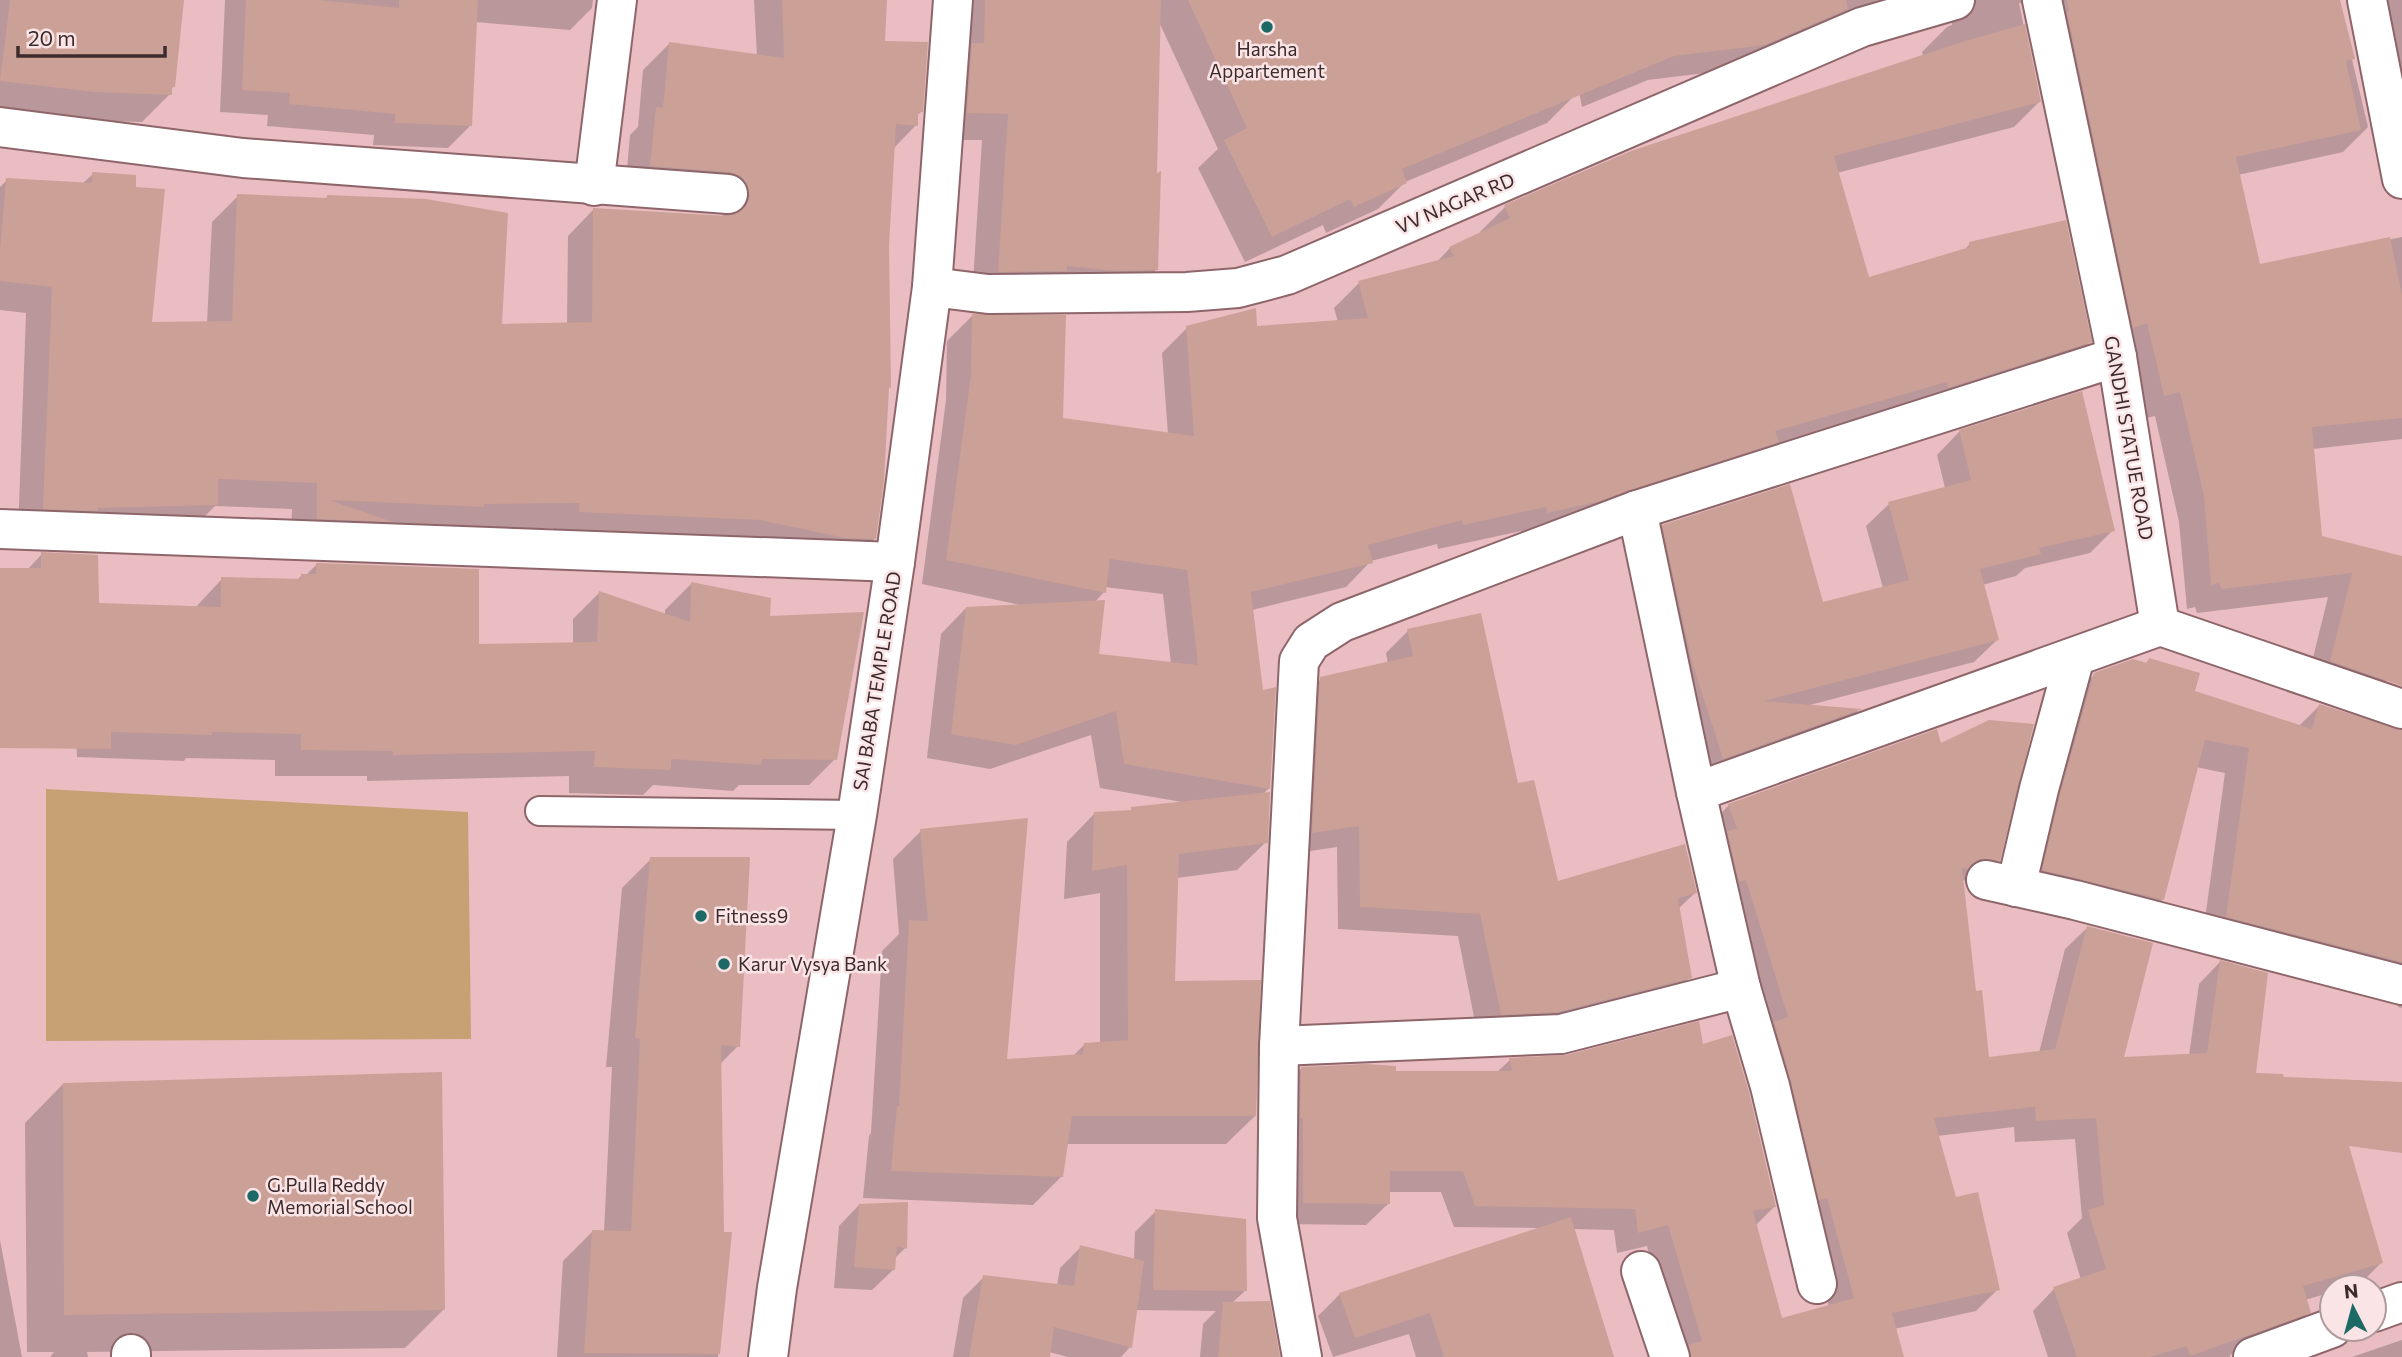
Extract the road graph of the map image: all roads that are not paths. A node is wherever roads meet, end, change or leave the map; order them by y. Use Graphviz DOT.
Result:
graph roads {
  1 [pos="617,0"];
  2 [pos="953,0"];
  3 [pos="1955,0"];
  4 [pos="2042,0"];
  5 [pos="2367,0"];
  6 [pos="0,127"];
  7 [pos="2402,179"];
  8 [pos="594,186"];
  9 [pos="728,194"];
  10 [pos="932,287"];
  11 [pos="2117,356"];
  12 [pos="1637,510"];
  13 [pos="0,528"];
  14 [pos="895,562"];
  15 [pos="2161,626"];
  16 [pos="2074,657"];
  17 [pos="2402,709"];
  18 [pos="1696,792"];
  19 [pos="540,811"];
  20 [pos="857,815"];
  21 [pos="2402,985"];
  22 [pos="1741,988"];
  23 [pos="1279,1046"];
  24 [pos="1641,1271"];
  25 [pos="1817,1284"];
  26 [pos="2318,1333"];
  27 [pos="768,1357"];
  28 [pos="1302,1357"];
  29 [pos="1670,1357"];
  30 [pos="2253,1357"];
  1 -- 8 [label="street"];
  2 -- 10 [label="street, SAI BABA TEMPLE ROAD"];
  3 -- 10 [label="street, VV NAGAR RD"];
  4 -- 11 [label="street, GANDHI STATUE ROAD"];
  5 -- 7 [label="street"];
  6 -- 8 [label="street"];
  8 -- 9 [label="street"];
  10 -- 14 [label="street, SAI BABA TEMPLE ROAD"];
  11 -- 12 [label="street"];
  11 -- 15 [label="street, GANDHI STATUE ROAD"];
  12 -- 18 [label="street"];
  12 -- 23 [label="street"];
  13 -- 14 [label="street"];
  14 -- 20 [label="street, SAI BABA TEMPLE ROAD"];
  15 -- 16 [label="street"];
  15 -- 17 [label="street"];
  16 -- 18 [label="street"];
  16 -- 21 [label="street"];
  18 -- 22 [label="street"];
  19 -- 20 [label="lane"];
  20 -- 27 [label="street, SAI BABA TEMPLE ROAD"];
  22 -- 23 [label="street"];
  22 -- 25 [label="street"];
  23 -- 28 [label="street"];
  24 -- 29 [label="street"];
  26 -- 30 [label="street"];
}
